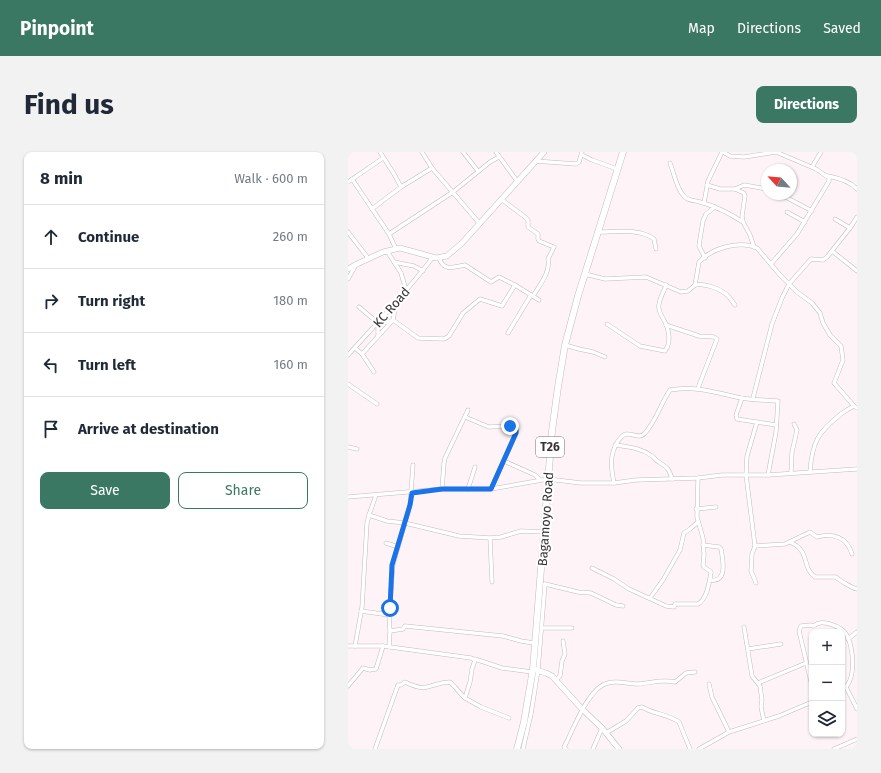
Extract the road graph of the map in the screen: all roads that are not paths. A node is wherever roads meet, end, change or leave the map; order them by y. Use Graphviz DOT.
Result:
graph roads {
  1 [pos="380,152"];
  2 [pos="422,152"];
  3 [pos="463,152"];
  4 [pos="496,152"];
  5 [pos="544,152"];
  6 [pos="623,152"];
  7 [pos="721,152"];
  8 [pos="822,152"];
  9 [pos="582,153"];
  10 [pos="499,157"];
  11 [pos="383,158"];
  12 [pos="536,161"];
  13 [pos="816,162"];
  14 [pos="670,163"];
  15 [pos="812,167"];
  16 [pos="432,168"];
  17 [pos="617,169"];
  18 [pos="816,169"];
  19 [pos="478,171"];
  20 [pos="828,176"];
  21 [pos="352,179"];
  22 [pos="517,181"];
  23 [pos="348,182"];
  24 [pos="707,185"];
  25 [pos="400,187"];
  26 [pos="735,188"];
  27 [pos="761,188"];
  28 [pos="857,189"];
  29 [pos="453,192"];
  30 [pos="502,199"];
  31 [pos="791,200"];
  32 [pos="704,203"];
  33 [pos="715,207"];
  34 [pos="372,209"];
  35 [pos="812,211"];
  36 [pos="787,212"];
  37 [pos="857,217"];
  38 [pos="835,219"];
  39 [pos="743,222"];
  40 [pos="805,222"];
  41 [pos="480,224"];
  42 [pos="850,228"];
  43 [pos="348,232"];
  44 [pos="598,232"];
  45 [pos="390,234"];
  46 [pos="754,247"];
  47 [pos="396,249"];
  48 [pos="656,249"];
  49 [pos="387,251"];
  50 [pos="832,251"];
  51 [pos="433,257"];
  52 [pos="368,258"];
  53 [pos="439,258"];
  54 [pos="705,258"];
  55 [pos="394,262"];
  56 [pos="357,264"];
  57 [pos="771,264"];
  58 [pos="348,269"];
  59 [pos="423,271"];
  60 [pos="857,271"];
  61 [pos="585,274"];
  62 [pos="348,279"];
  63 [pos="788,284"];
  64 [pos="515,285"];
  65 [pos="695,285"];
  66 [pos="666,286"];
  67 [pos="406,290"];
  68 [pos="532,296"];
  69 [pos="539,300"];
  70 [pos="396,302"];
  71 [pos="735,305"];
  72 [pos="359,307"];
  73 [pos="392,320"];
  74 [pos="378,323"];
  75 [pos="607,324"];
  76 [pos="666,324"];
  77 [pos="508,333"];
  78 [pos="378,337"];
  79 [pos="565,344"];
  80 [pos="355,348"];
  81 [pos="362,354"];
  82 [pos="348,355"];
  83 [pos="605,357"];
  84 [pos="374,372"];
  85 [pos="348,384"];
  86 [pos="698,388"];
  87 [pos="742,398"];
  88 [pos="752,398"];
  89 [pos="377,404"];
  90 [pos="856,407"];
  91 [pos="468,410"];
  92 [pos="465,417"];
  93 [pos="757,422"];
  94 [pos="794,424"];
  95 [pos="776,425"];
  96 [pos="348,446"];
  97 [pos="616,446"];
  98 [pos="357,449"];
  99 [pos="504,461"];
  100 [pos="413,465"];
  101 [pos="475,467"];
  102 [pos="857,469"];
  103 [pos="810,472"];
  104 [pos="791,473"];
  105 [pos="746,475"];
  106 [pos="768,475"];
  107 [pos="698,478"];
  108 [pos="548,479"];
  109 [pos="672,479"];
  110 [pos="540,480"];
  111 [pos="614,483"];
  112 [pos="442,489"];
  113 [pos="468,489"];
  114 [pos="491,489"];
  115 [pos="412,493"];
  116 [pos="376,495"];
  117 [pos="348,497"];
  118 [pos="716,507"];
  119 [pos="696,509"];
  120 [pos="369,514"];
  121 [pos="698,522"];
  122 [pos="406,523"];
  123 [pos="544,532"];
  124 [pos="490,538"];
  125 [pos="790,542"];
  126 [pos="386,543"];
  127 [pos="703,545"];
  128 [pos="755,546"];
  129 [pos="398,547"];
  130 [pos="852,554"];
  131 [pos="592,568"];
  132 [pos="710,580"];
  133 [pos="492,582"];
  134 [pos="543,583"];
  135 [pos="756,583"];
  136 [pos="857,589"];
  137 [pos="650,598"];
  138 [pos="623,606"];
  139 [pos="361,611"];
  140 [pos="389,615"];
  141 [pos="744,627"];
  142 [pos="543,628"];
  143 [pos="572,628"];
  144 [pos="390,631"];
  145 [pos="857,632"];
  146 [pos="848,639"];
  147 [pos="563,641"];
  148 [pos="534,643"];
  149 [pos="781,644"];
  150 [pos="348,646"];
  151 [pos="355,646"];
  152 [pos="383,646"];
  153 [pos="390,648"];
  154 [pos="748,649"];
  155 [pos="852,653"];
  156 [pos="857,653"];
  157 [pos="474,659"];
  158 [pos="806,663"];
  159 [pos="534,670"];
  160 [pos="695,672"];
  161 [pos="809,674"];
  162 [pos="556,680"];
  163 [pos="758,682"];
  164 [pos="709,684"];
  165 [pos="348,686"];
  166 [pos="845,687"];
  167 [pos="845,690"];
  168 [pos="532,694"];
  169 [pos="465,698"];
  170 [pos="809,704"];
  171 [pos="582,708"];
  172 [pos="857,709"];
  173 [pos="509,718"];
  174 [pos="764,721"];
  175 [pos="602,728"];
  176 [pos="729,732"];
  177 [pos="606,733"];
  178 [pos="857,739"];
  179 [pos="375,749"];
  180 [pos="517,749"];
  181 [pos="523,749"];
  182 [pos="566,749"];
  183 [pos="594,749"];
  184 [pos="619,749"];
  185 [pos="690,749"];
  186 [pos="699,749"];
  187 [pos="834,749"];
  1 -- 11 [label="street"];
  2 -- 16 [label="street"];
  3 -- 19 [label="street"];
  4 -- 10 [label="street"];
  5 -- 12 [label="street"];
  6 -- 17 [label="highway, Bagamoyo Road / T26"];
  7 -- 15 [label="street"];
  7 -- 24 [label="street"];
  8 -- 13 [label="street"];
  9 -- 12 [label="street"];
  9 -- 17 [label="street"];
  10 -- 19 [label="street"];
  10 -- 22 [label="street"];
  11 -- 21 [label="street"];
  11 -- 25 [label="street"];
  12 -- 22 [label="street"];
  13 -- 15 [label="street"];
  13 -- 18 [label="street"];
  14 -- 32 [label="street"];
  15 -- 18 [label="street"];
  16 -- 25 [label="street"];
  16 -- 29 [label="street"];
  17 -- 44 [label="highway, Bagamoyo Road / T26"];
  18 -- 20 [label="street"];
  19 -- 29 [label="street"];
  20 -- 28 [label="street"];
  20 -- 35 [label="street"];
  21 -- 23 [label="street"];
  21 -- 34 [label="street"];
  22 -- 30 [label="street"];
  24 -- 26 [label="street"];
  24 -- 32 [label="street"];
  25 -- 34 [label="street"];
  26 -- 27 [label="street"];
  26 -- 39 [label="street"];
  29 -- 41 [label="street"];
  29 -- 45 [label="street"];
  30 -- 41 [label="street"];
  30 -- 68 [label="street"];
  31 -- 35 [label="street"];
  32 -- 33 [label="street"];
  33 -- 39 [label="street"];
  33 -- 54 [label="street"];
  34 -- 45 [label="street"];
  35 -- 40 [label="street"];
  36 -- 40 [label="street"];
  37 -- 42 [label="street"];
  38 -- 42 [label="street"];
  39 -- 46 [label="street"];
  40 -- 57 [label="street"];
  41 -- 53 [label="street"];
  42 -- 50 [label="street"];
  43 -- 52 [label="street"];
  44 -- 48 [label="street"];
  44 -- 61 [label="highway, Bagamoyo Road / T26"];
  45 -- 47 [label="street"];
  46 -- 54 [label="street"];
  46 -- 57 [label="street"];
  47 -- 49 [label="street"];
  47 -- 51 [label="street"];
  49 -- 52 [label="street"];
  49 -- 55 [label="street"];
  50 -- 60 [label="street"];
  50 -- 63 [label="street"];
  51 -- 53 [label="street"];
  51 -- 59 [label="street, KC Road"];
  52 -- 56 [label="street"];
  53 -- 64 [label="street"];
  54 -- 65 [label="street"];
  55 -- 59 [label="street"];
  55 -- 67 [label="street"];
  56 -- 58 [label="street"];
  56 -- 62 [label="street"];
  57 -- 63 [label="street"];
  59 -- 67 [label="street, KC Road"];
  61 -- 66 [label="street"];
  61 -- 79 [label="highway, Bagamoyo Road / T26"];
  63 -- 88 [label="street"];
  63 -- 90 [label="street"];
  64 -- 68 [label="street"];
  64 -- 73 [label="street"];
  65 -- 66 [label="street"];
  65 -- 71 [label="street"];
  66 -- 76 [label="street"];
  67 -- 70 [label="street, KC Road"];
  68 -- 69 [label="street"];
  68 -- 77 [label="street"];
  70 -- 73 [label="street"];
  70 -- 74 [label="street, KC Road"];
  72 -- 74 [label="street"];
  73 -- 74 [label="street"];
  73 -- 78 [label="street"];
  74 -- 78 [label="street"];
  74 -- 80 [label="street, KC Road"];
  75 -- 76 [label="street"];
  76 -- 86 [label="street"];
  78 -- 81 [label="street"];
  79 -- 83 [label="street"];
  79 -- 108 [label="highway, Bagamoyo Road / T26"];
  80 -- 81 [label="street"];
  80 -- 82 [label="street, KC Road"];
  81 -- 84 [label="street"];
  85 -- 89 [label="street"];
  86 -- 87 [label="street"];
  86 -- 97 [label="street"];
  87 -- 88 [label="street"];
  87 -- 93 [label="street"];
  88 -- 95 [label="street"];
  90 -- 103 [label="street"];
  91 -- 92 [label="street"];
  92 -- 99 [label="street"];
  92 -- 112 [label="street"];
  93 -- 95 [label="street"];
  93 -- 105 [label="street"];
  94 -- 104 [label="street"];
  95 -- 106 [label="street"];
  96 -- 98 [label="street"];
  97 -- 109 [label="street"];
  97 -- 111 [label="street"];
  99 -- 110 [label="street"];
  99 -- 114 [label="street"];
  100 -- 115 [label="street"];
  101 -- 113 [label="street"];
  102 -- 103 [label="street"];
  103 -- 104 [label="street"];
  104 -- 106 [label="street"];
  105 -- 106 [label="street"];
  105 -- 107 [label="street"];
  105 -- 128 [label="street"];
  107 -- 109 [label="street"];
  107 -- 119 [label="street"];
  108 -- 110 [label="street"];
  108 -- 111 [label="street"];
  108 -- 123 [label="highway, Bagamoyo Road / T26"];
  109 -- 111 [label="street"];
  110 -- 114 [label="street"];
  112 -- 113 [label="street"];
  112 -- 115 [label="street"];
  113 -- 114 [label="street"];
  115 -- 116 [label="street"];
  115 -- 122 [label="street"];
  116 -- 117 [label="street"];
  116 -- 120 [label="street"];
  118 -- 119 [label="street"];
  119 -- 121 [label="street"];
  120 -- 122 [label="street"];
  120 -- 139 [label="street"];
  121 -- 127 [label="street"];
  121 -- 137 [label="street"];
  122 -- 124 [label="street"];
  122 -- 129 [label="street"];
  123 -- 124 [label="street"];
  123 -- 134 [label="highway, Bagamoyo Road / T26"];
  124 -- 133 [label="street"];
  125 -- 128 [label="street"];
  125 -- 130 [label="street"];
  125 -- 136 [label="street"];
  126 -- 129 [label="street"];
  127 -- 132 [label="street"];
  127 -- 132 [label="street"];
  128 -- 135 [label="street"];
  129 -- 140 [label="street"];
  131 -- 137 [label="street"];
  132 -- 137 [label="street"];
  134 -- 138 [label="street"];
  134 -- 142 [label="street"];
  134 -- 148 [label="highway, Bagamoyo Road / T26"];
  139 -- 140 [label="street"];
  139 -- 151 [label="street"];
  140 -- 144 [label="street"];
  141 -- 154 [label="street"];
  142 -- 143 [label="street"];
  142 -- 159 [label="street"];
  144 -- 148 [label="street"];
  144 -- 153 [label="street"];
  145 -- 146 [label="street"];
  146 -- 155 [label="street"];
  146 -- 158 [label="street"];
  147 -- 162 [label="street"];
  148 -- 159 [label="highway, Bagamoyo Road / T26"];
  149 -- 154 [label="street"];
  150 -- 151 [label="street"];
  151 -- 152 [label="street"];
  152 -- 153 [label="street"];
  152 -- 165 [label="street"];
  153 -- 157 [label="street"];
  154 -- 163 [label="street"];
  155 -- 156 [label="street"];
  155 -- 166 [label="street"];
  157 -- 159 [label="street"];
  157 -- 169 [label="street"];
  158 -- 161 [label="street"];
  158 -- 163 [label="street"];
  159 -- 162 [label="street"];
  159 -- 168 [label="highway, Bagamoyo Road / T26"];
  160 -- 171 [label="street"];
  162 -- 171 [label="street"];
  163 -- 174 [label="street"];
  164 -- 176 [label="street"];
  167 -- 172 [label="street"];
  168 -- 180 [label="highway, Bagamoyo Road / T26"];
  168 -- 181 [label="street"];
  169 -- 173 [label="street"];
  169 -- 179 [label="street"];
  170 -- 174 [label="street"];
  171 -- 175 [label="street"];
  171 -- 182 [label="street"];
  174 -- 176 [label="street"];
  175 -- 177 [label="street"];
  175 -- 183 [label="street"];
  176 -- 186 [label="street"];
  177 -- 184 [label="street"];
  177 -- 185 [label="street"];
  178 -- 187 [label="street"];
}
